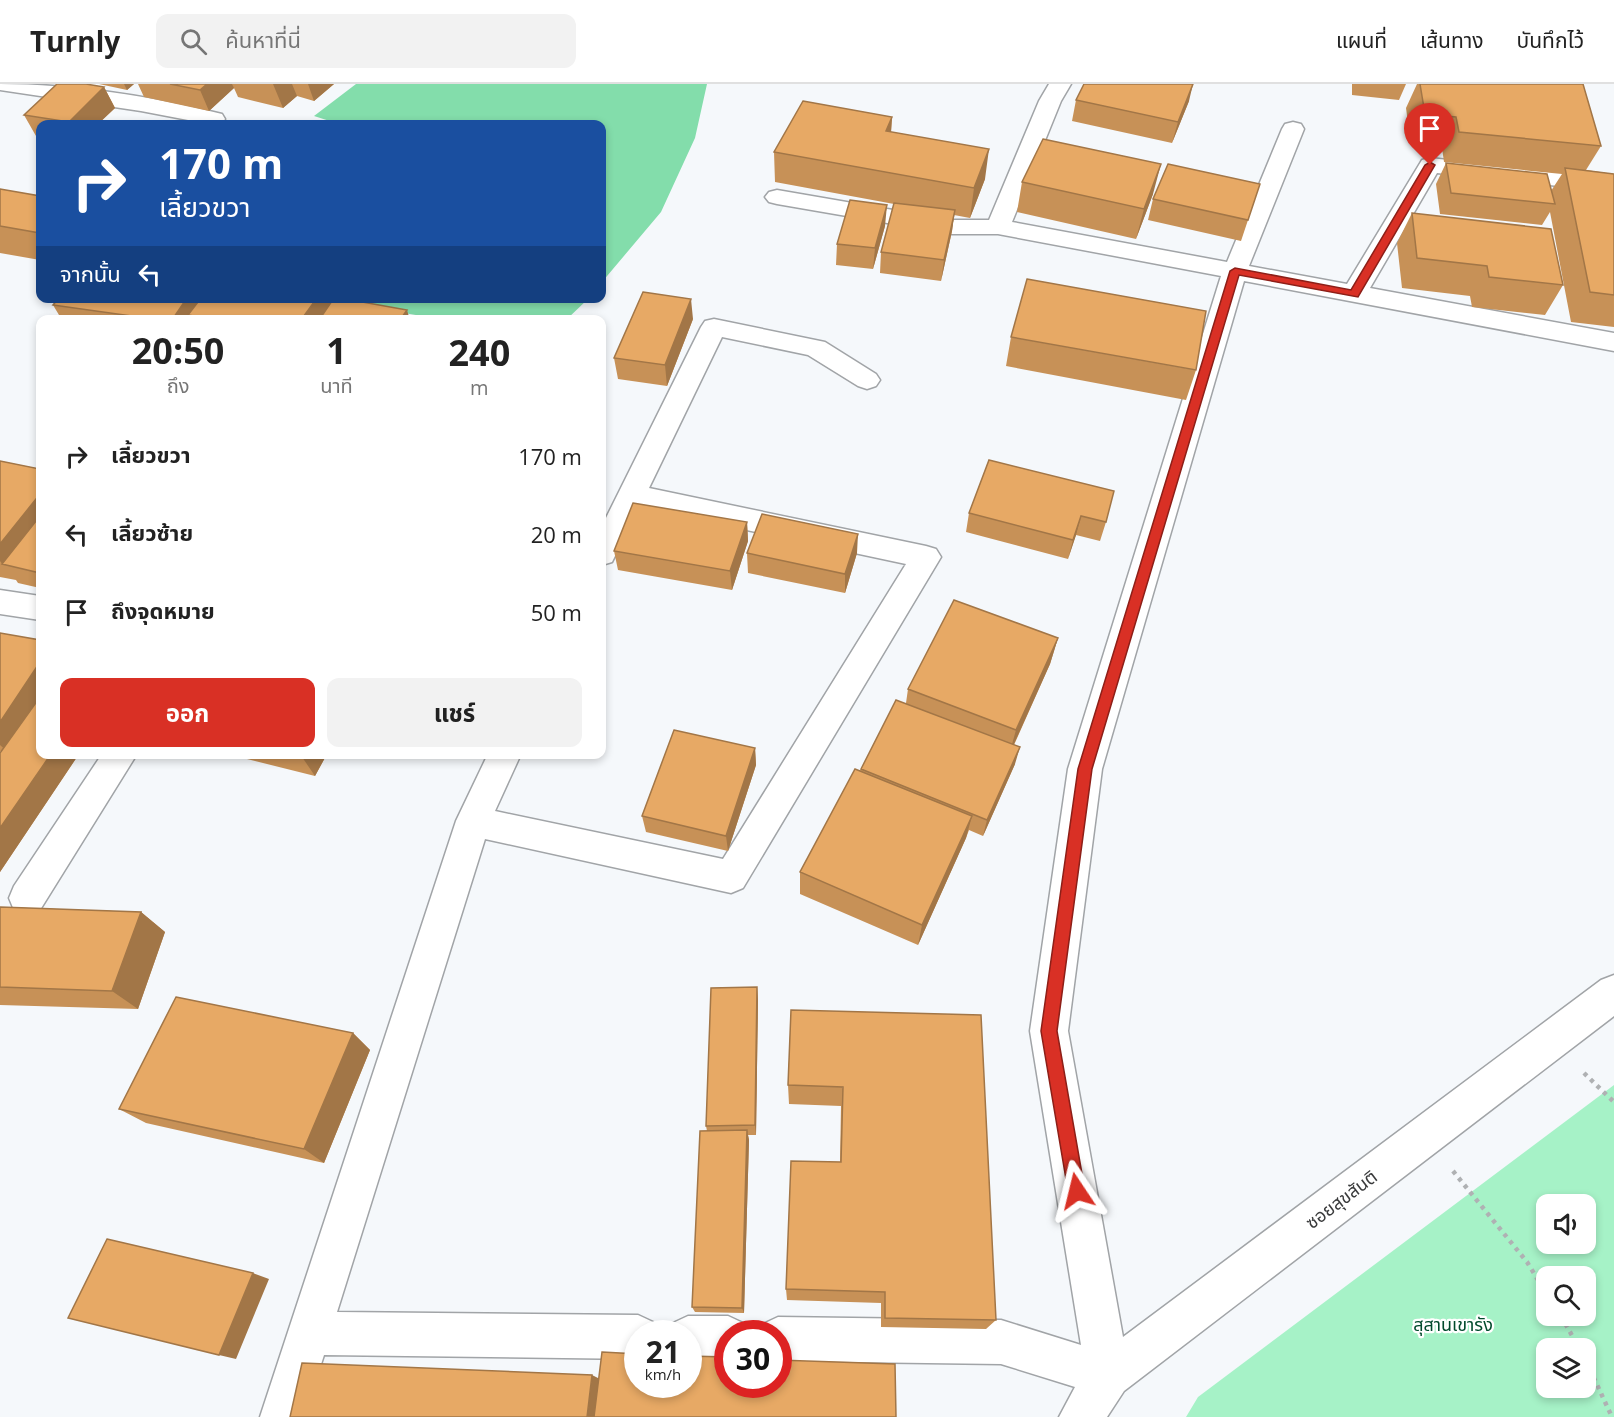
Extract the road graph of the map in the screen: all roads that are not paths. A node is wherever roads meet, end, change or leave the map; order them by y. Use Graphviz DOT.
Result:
graph roads {
  1 [pos="0,84"];
  2 [pos="1060,84"];
  3 [pos="214,119"];
  4 [pos="1293,129"];
  5 [pos="1614,185"];
  6 [pos="777,197"];
  7 [pos="998,227"];
  8 [pos="1235,271"];
  9 [pos="1354,294"];
  10 [pos="1614,342"];
  11 [pos="867,380"];
  12 [pos="630,495"];
  13 [pos="606,546"];
  14 [pos="0,602"];
  15 [pos="36,608"];
  16 [pos="118,759"];
  17 [pos="503,759"];
  18 [pos="473,821"];
  19 [pos="27,898"];
  20 [pos="1614,993"];
  21 [pos="310,1333"];
  22 [pos="624,1337"];
  23 [pos="792,1339"];
  24 [pos="1108,1375"];
  25 [pos="282,1417"];
  26 [pos="1081,1417"];
  1 -- 3 [label="street"];
  2 -- 7 [label="street"];
  4 -- 8 [label="street"];
  5 -- 9 [label="street"];
  6 -- 7 [label="street"];
  7 -- 8 [label="street"];
  8 -- 9 [label="street"];
  8 -- 24 [label="street"];
  9 -- 10 [label="street"];
  11 -- 12 [label="street"];
  12 -- 13 [label="street"];
  12 -- 18 [label="street"];
  14 -- 15 [label="street"];
  16 -- 19 [label="street"];
  17 -- 18 [label="street"];
  18 -- 21 [label="street"];
  20 -- 24 [label="street, ซอยสุขสันติ"];
  21 -- 22 [label="street"];
  21 -- 25 [label="street"];
  23 -- 24 [label="street"];
  24 -- 26 [label="street, ซอยสุขสันติ"];
}
